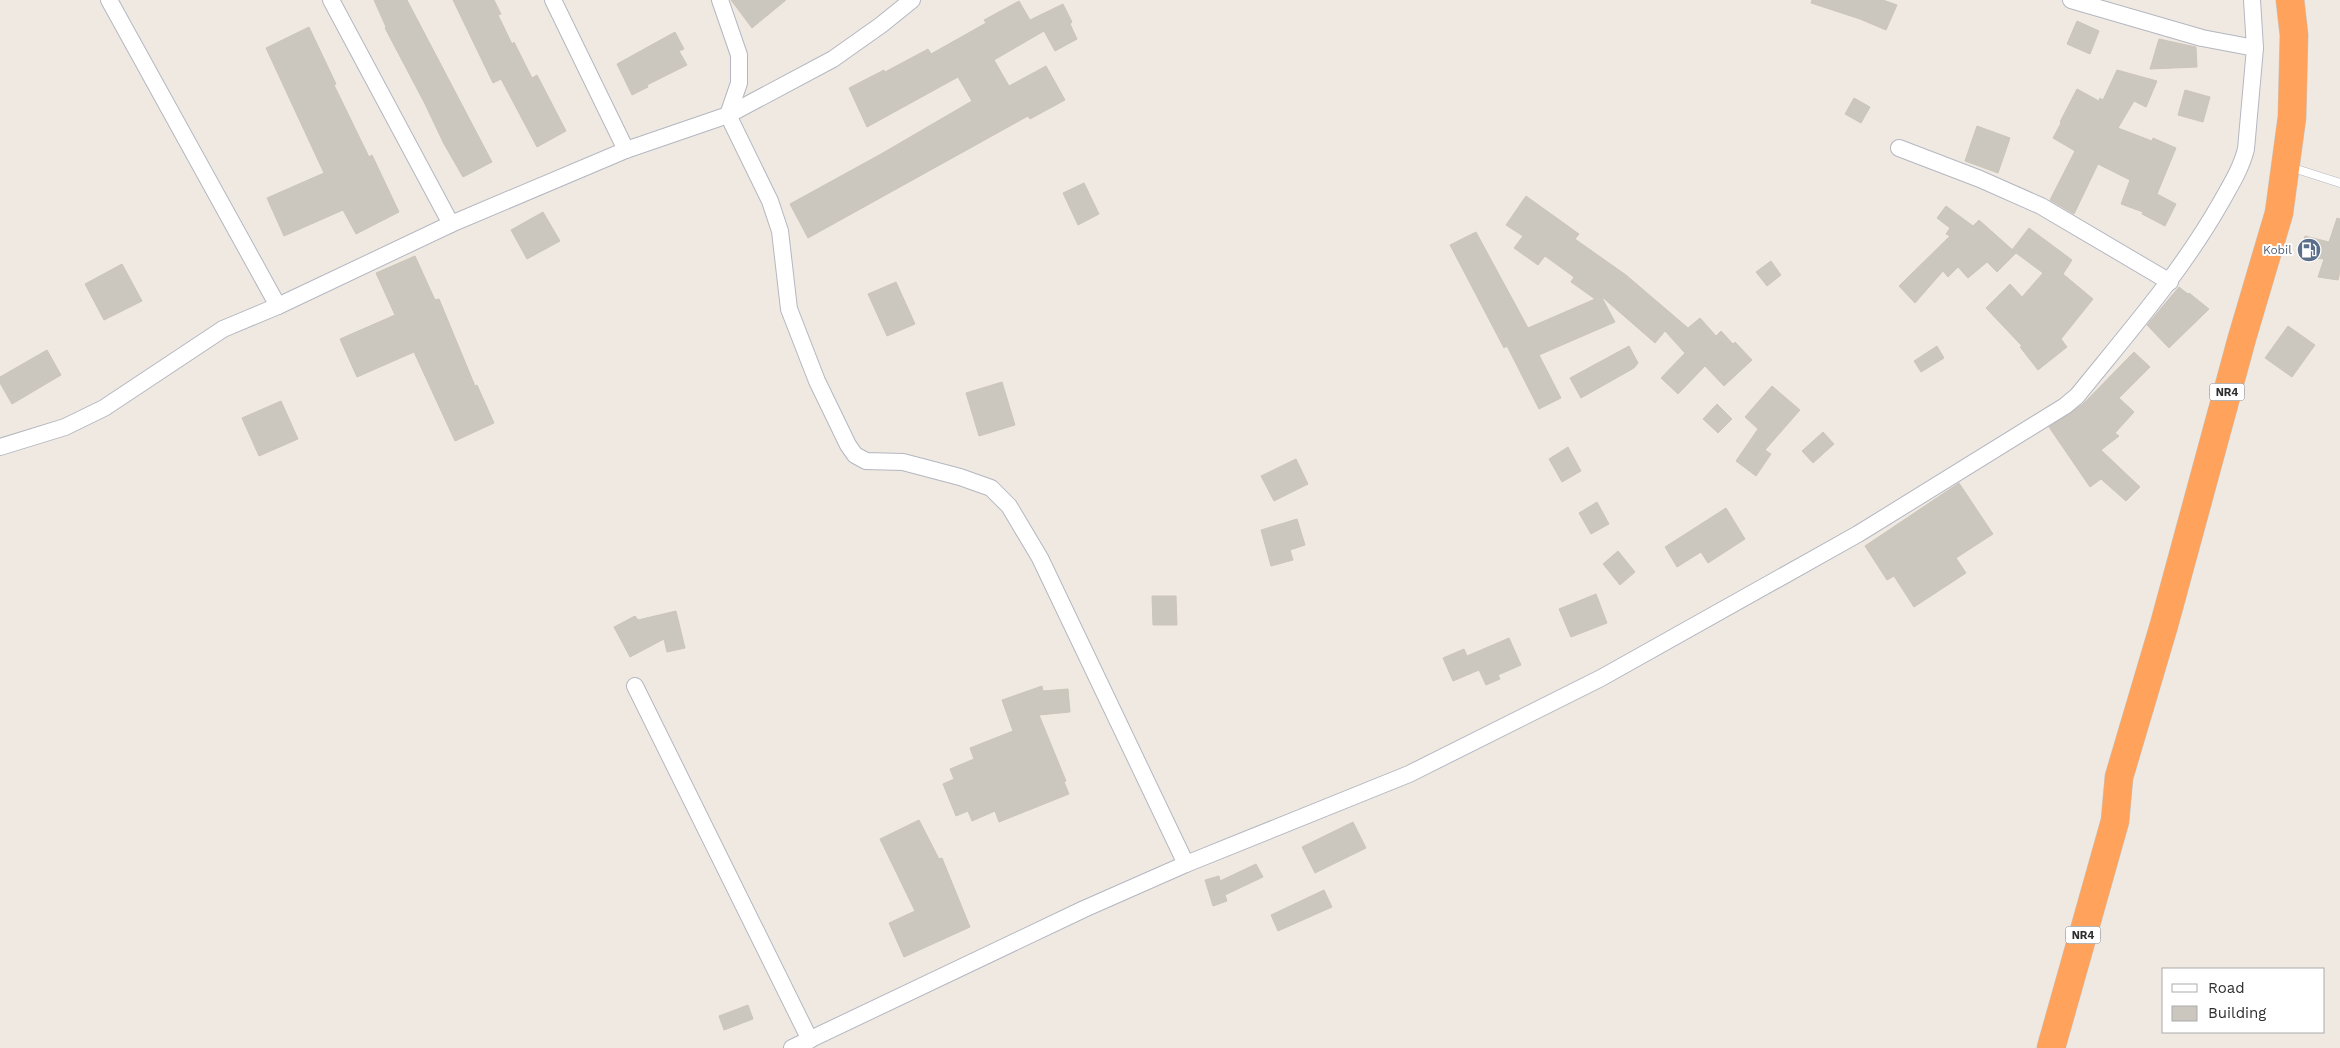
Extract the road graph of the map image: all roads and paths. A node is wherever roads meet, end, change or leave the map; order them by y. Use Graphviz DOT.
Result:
graph roads {
  1 [pos="109,0"];
  2 [pos="331,0"];
  3 [pos="553,0"];
  4 [pos="720,0"];
  5 [pos="912,0"];
  6 [pos="2071,0"];
  7 [pos="2252,0"];
  8 [pos="2290,0"];
  9 [pos="2255,48"];
  10 [pos="728,115"];
  11 [pos="1899,148"];
  12 [pos="626,150"];
  13 [pos="2286,166"];
  14 [pos="2340,183"];
  15 [pos="451,224"];
  16 [pos="2170,282"];
  17 [pos="278,306"];
  18 [pos="0,447"];
  19 [pos="635,686"];
  20 [pos="1186,864"];
  21 [pos="810,1040"];
  22 [pos="792,1048"];
  23 [pos="2051,1048"];
  1 -- 17 [label="street"];
  2 -- 15 [label="street"];
  3 -- 12 [label="street"];
  4 -- 10 [label="street"];
  5 -- 10 [label="street"];
  6 -- 9 [label="street"];
  7 -- 9 [label="street"];
  8 -- 13 [label="highway, NR4"];
  9 -- 16 [label="street"];
  10 -- 12 [label="street"];
  10 -- 20 [label="street"];
  11 -- 16 [label="street"];
  12 -- 15 [label="street"];
  13 -- 14 [label="lane"];
  13 -- 23 [label="highway, NR4"];
  15 -- 17 [label="street"];
  16 -- 20 [label="street"];
  17 -- 18 [label="street"];
  19 -- 21 [label="street"];
  20 -- 21 [label="street"];
  21 -- 22 [label="street"];
}
